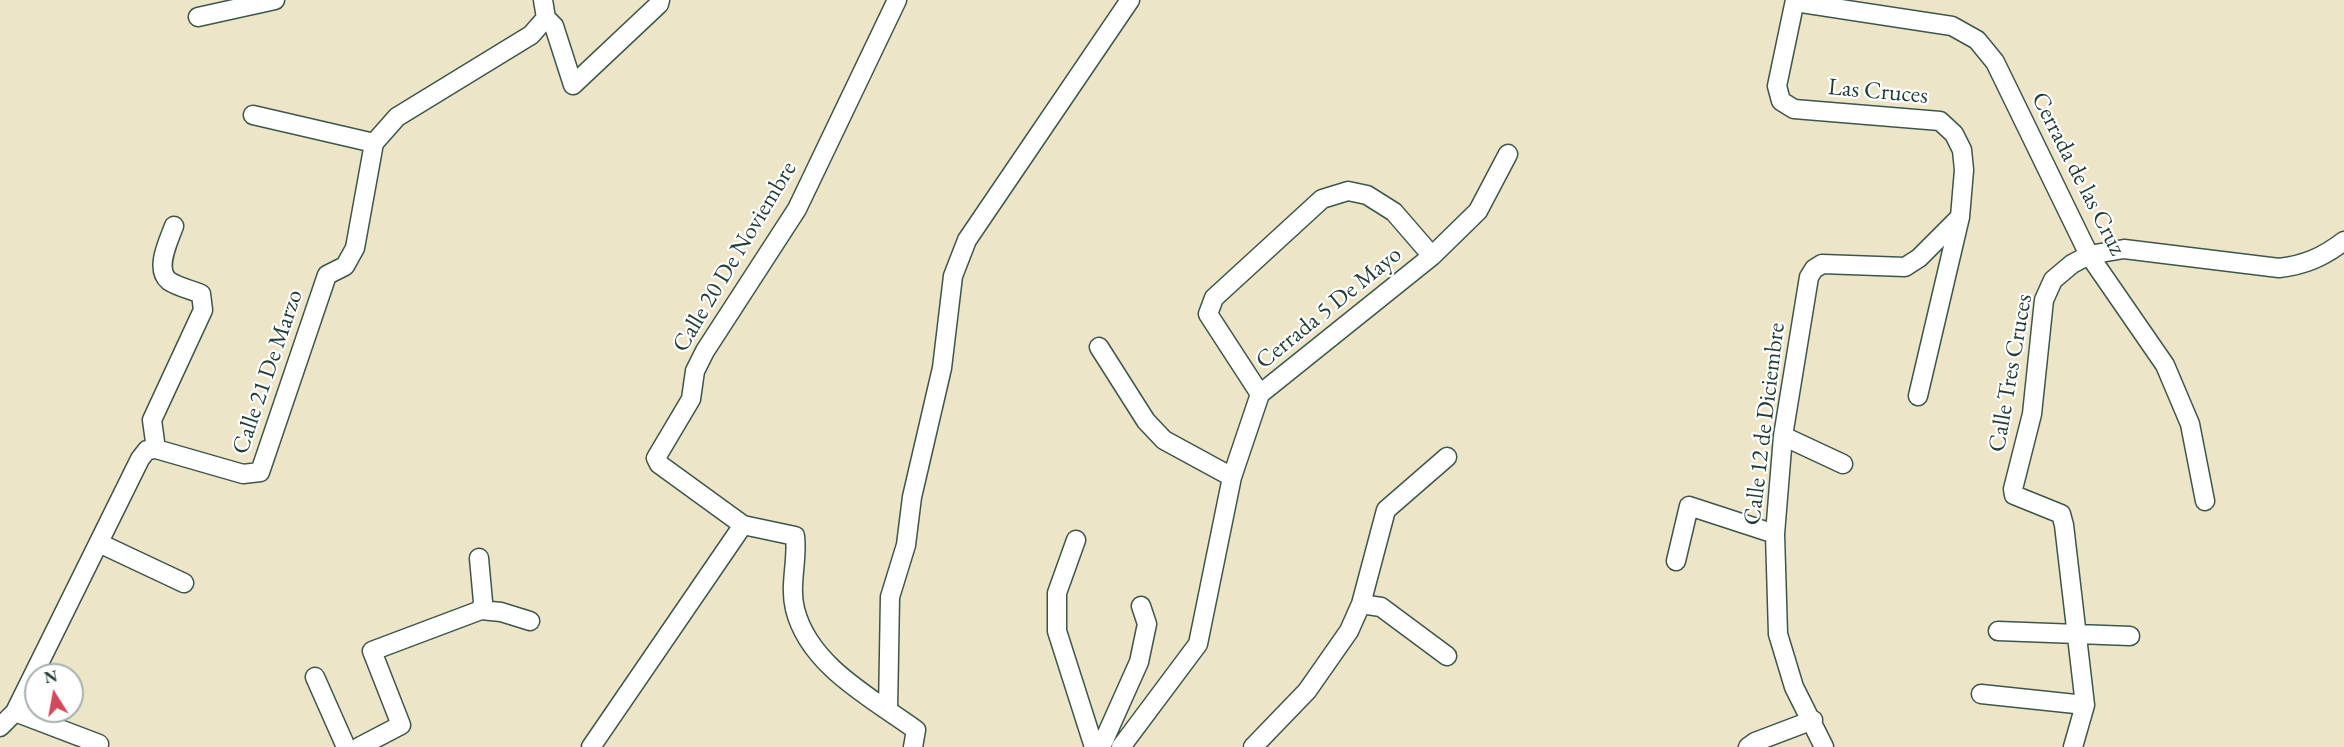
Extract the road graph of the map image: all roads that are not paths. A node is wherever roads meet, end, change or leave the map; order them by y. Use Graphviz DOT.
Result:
graph roads {
  1 [pos="275,0"];
  2 [pos="660,0"];
  3 [pos="897,0"];
  4 [pos="1130,0"];
  5 [pos="1795,1"];
  6 [pos="544,9"];
  7 [pos="198,17"];
  8 [pos="254,115"];
  9 [pos="374,142"];
  10 [pos="1508,154"];
  11 [pos="1960,217"];
  12 [pos="174,226"];
  13 [pos="2344,241"];
  14 [pos="2089,255"];
  15 [pos="1432,256"];
  16 [pos="1099,347"];
  17 [pos="1260,394"];
  18 [pos="1918,396"];
  19 [pos="1783,436"];
  20 [pos="156,448"];
  21 [pos="1447,457"];
  22 [pos="1843,464"];
  23 [pos="1232,477"];
  24 [pos="2205,501"];
  25 [pos="743,525"];
  26 [pos="1775,534"];
  27 [pos="1076,540"];
  28 [pos="99,543"];
  29 [pos="479,558"];
  30 [pos="1676,561"];
  31 [pos="184,584"];
  32 [pos="1361,604"];
  33 [pos="1141,606"];
  34 [pos="481,610"];
  35 [pos="530,621"];
  36 [pos="1998,631"];
  37 [pos="2078,632"];
  38 [pos="2130,636"];
  39 [pos="1447,656"];
  40 [pos="315,677"];
  41 [pos="1981,693"];
  42 [pos="2085,705"];
  43 [pos="888,710"];
  44 [pos="15,712"];
  45 [pos="1813,720"];
  46 [pos="0,727"];
  47 [pos="99,744"];
  48 [pos="346,747"];
  49 [pos="359,747"];
  50 [pos="591,747"];
  51 [pos="913,747"];
  52 [pos="1094,747"];
  53 [pos="1101,747"];
  54 [pos="1121,747"];
  55 [pos="1253,747"];
  56 [pos="1748,747"];
  57 [pos="1824,747"];
  58 [pos="2073,747"];
  1 -- 7 [label="street"];
  2 -- 6 [label="street"];
  3 -- 25 [label="street, Calle 20 De Noviembre"];
  4 -- 43 [label="street"];
  5 -- 11 [label="street, Las Cruces"];
  5 -- 14 [label="street, Cerrada de las Cruz"];
  6 -- 9 [label="street"];
  8 -- 9 [label="street"];
  9 -- 20 [label="street, Calle 21 De Marzo"];
  10 -- 15 [label="street, Cerrada 5 De Mayo"];
  11 -- 18 [label="street"];
  11 -- 19 [label="street, Calle 12 de Diciembre"];
  12 -- 20 [label="street"];
  13 -- 14 [label="street, Calle Tres Cruces"];
  14 -- 24 [label="street, Cerrada de las Cruz"];
  14 -- 37 [label="street, Calle Tres Cruces"];
  15 -- 17 [label="street, Cerrada 5 De Mayo"];
  15 -- 17 [label="street"];
  16 -- 23 [label="street"];
  17 -- 23 [label="street, Cerrada 5 De Mayo"];
  19 -- 22 [label="street, Calle 12 de Diciembre"];
  19 -- 26 [label="street, Calle 12 de Diciembre"];
  20 -- 28 [label="street"];
  21 -- 32 [label="street"];
  23 -- 54 [label="street, Cerrada 5 De Mayo"];
  25 -- 43 [label="street, Calle 20 De Noviembre"];
  25 -- 50 [label="street"];
  26 -- 30 [label="street"];
  26 -- 45 [label="street, Calle 12 de Diciembre"];
  27 -- 52 [label="street"];
  28 -- 31 [label="street"];
  28 -- 44 [label="street"];
  29 -- 34 [label="street"];
  32 -- 39 [label="street"];
  32 -- 55 [label="street"];
  33 -- 53 [label="street"];
  34 -- 35 [label="street"];
  34 -- 49 [label="street"];
  36 -- 37 [label="street"];
  37 -- 38 [label="street"];
  37 -- 42 [label="street, Calle Tres Cruces"];
  40 -- 48 [label="street"];
  41 -- 42 [label="street"];
  42 -- 58 [label="street, Calle Tres Cruces"];
  43 -- 51 [label="street, Calle 20 De Noviembre"];
  44 -- 46 [label="street"];
  44 -- 47 [label="street"];
  45 -- 56 [label="street"];
  45 -- 57 [label="street, Calle 12 de Diciembre"];
}
